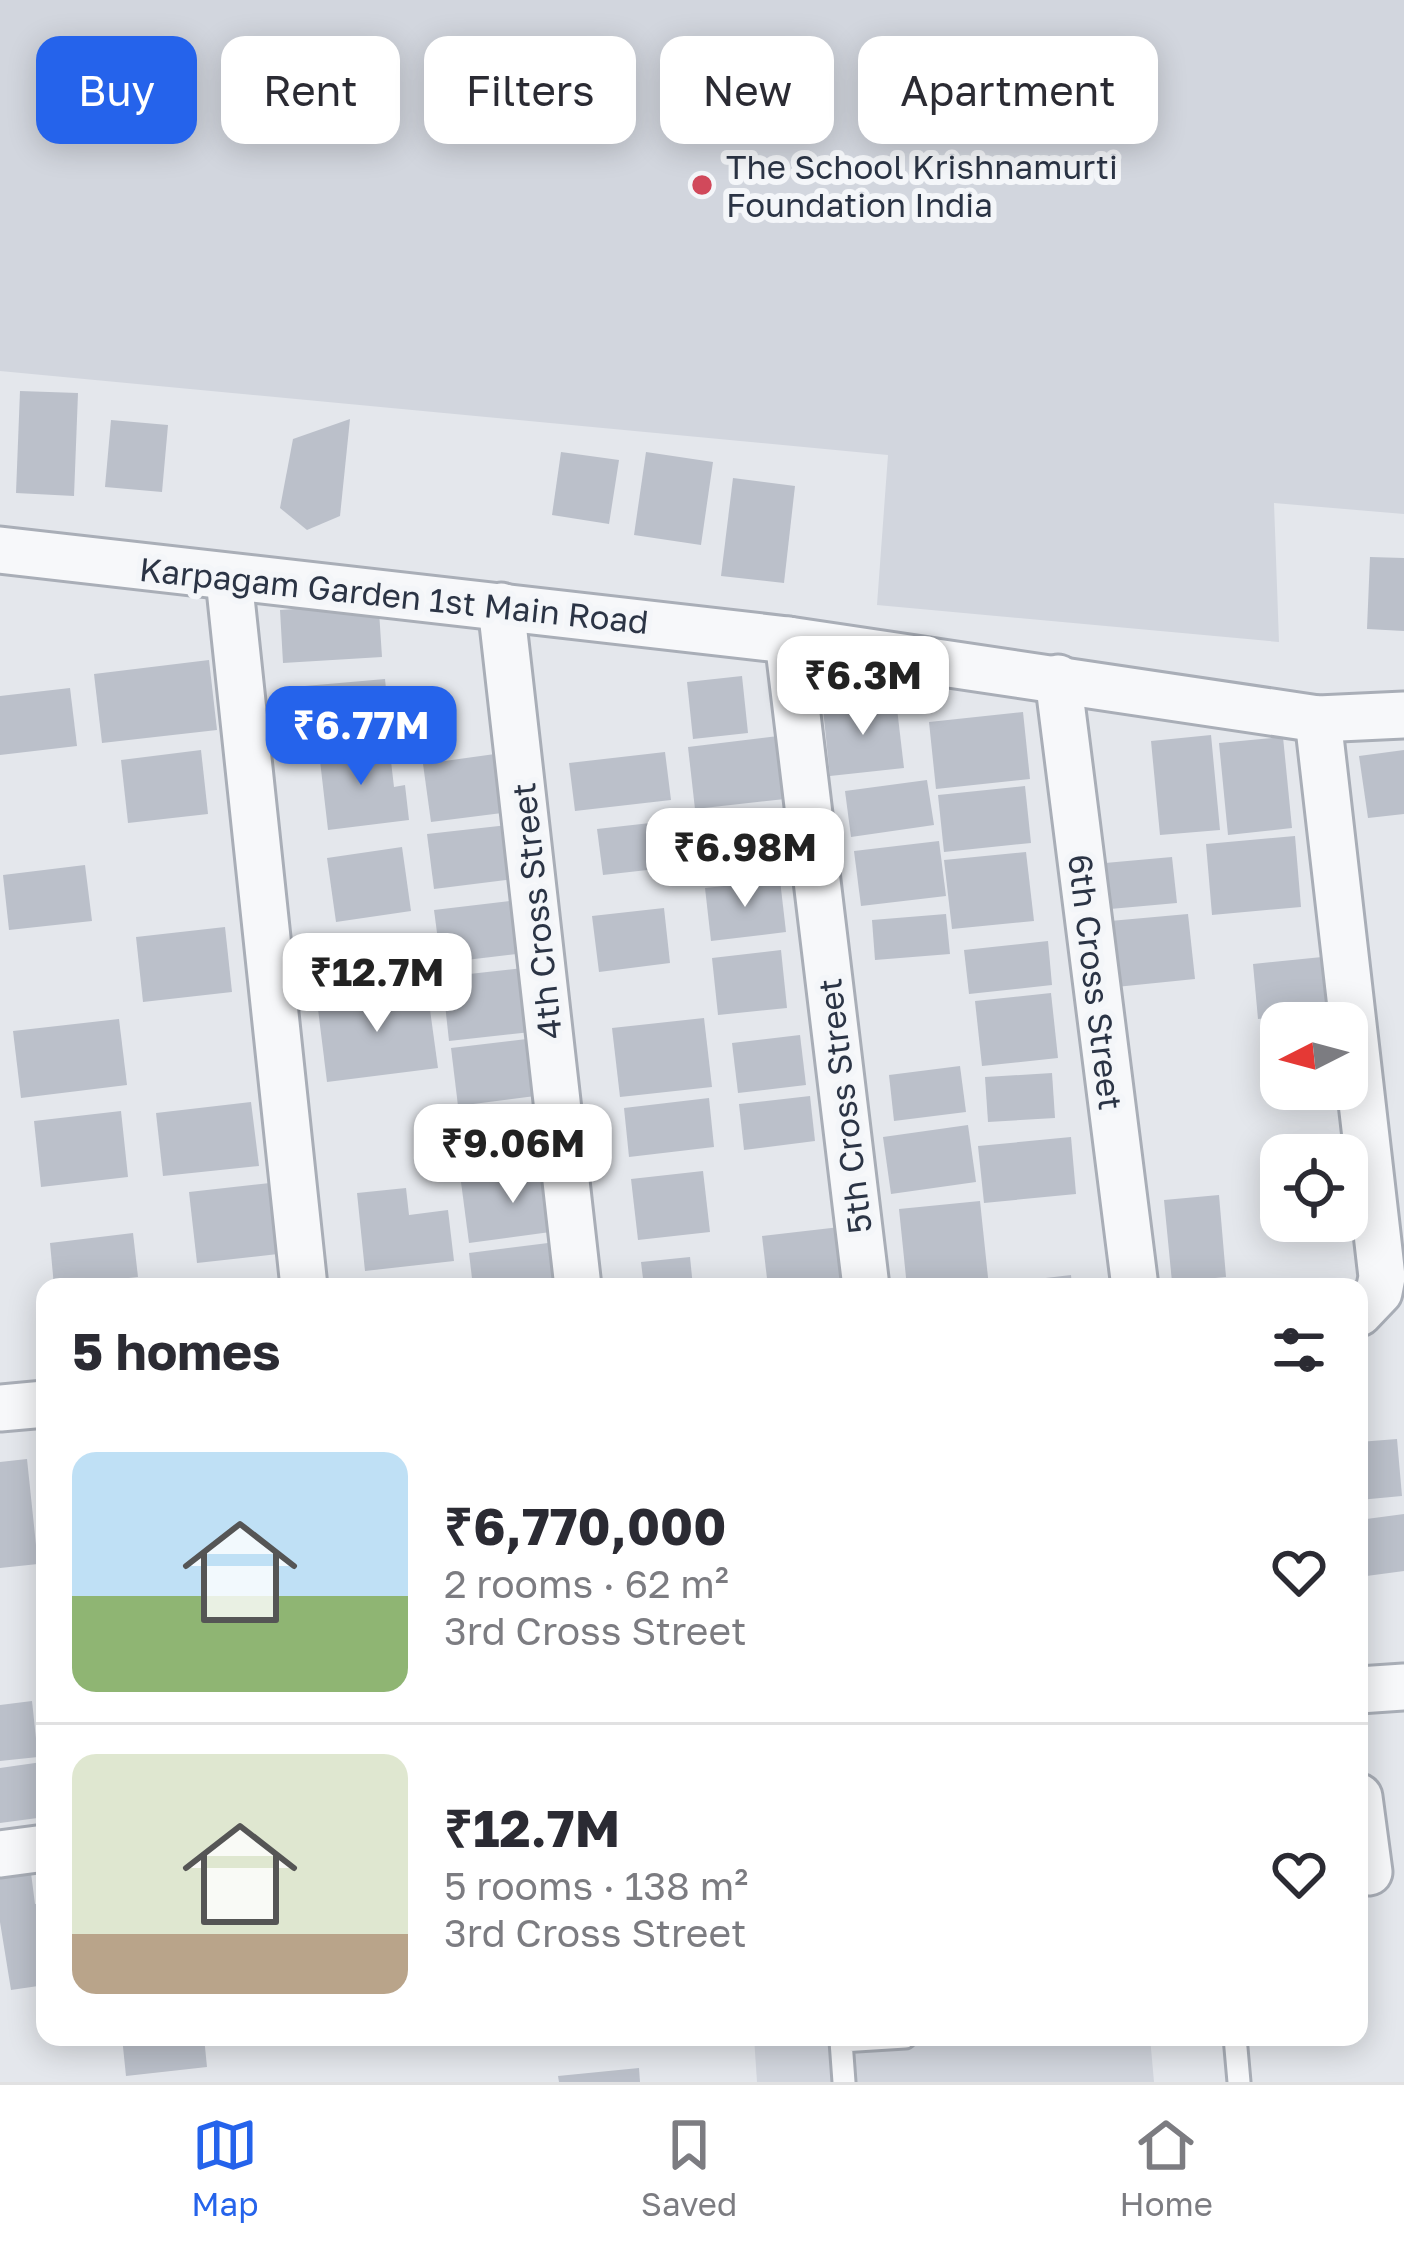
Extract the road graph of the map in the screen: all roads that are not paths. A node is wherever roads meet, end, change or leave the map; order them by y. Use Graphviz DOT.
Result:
graph roads {
  1 [pos="0,550"];
  2 [pos="230,579"];
  3 [pos="501,606"];
  4 [pos="788,640"];
  5 [pos="1058,677"];
  6 [pos="1404,715"];
  7 [pos="1318,719"];
  8 [pos="303,1278"];
  9 [pos="577,1278"];
  10 [pos="865,1278"];
  11 [pos="1134,1278"];
  12 [pos="1371,1295"];
  13 [pos="1404,1688"];
  14 [pos="1368,1690"];
  15 [pos="36,1849"];
  16 [pos="0,1854"];
  17 [pos="1368,1864"];
  18 [pos="1369,1872"];
  19 [pos="841,2046"];
  20 [pos="1236,2046"];
  21 [pos="844,2082"];
  22 [pos="1239,2082"];
  1 -- 2 [label="street, Karpagam Garden 1st Main Road"];
  2 -- 3 [label="street, Karpagam Garden 1st Main Road"];
  2 -- 8 [label="street"];
  3 -- 4 [label="street, Karpagam Garden 1st Main Road"];
  3 -- 9 [label="street, 4th Cross Street"];
  4 -- 5 [label="street, Karpagam Garden 1st Main Road"];
  4 -- 10 [label="street, 5th Cross Street"];
  5 -- 7 [label="street, Karpagam Garden 1st Main Road"];
  5 -- 11 [label="street, 6th Cross Street"];
  6 -- 7 [label="street, Karpagam Garden 1st Main Road"];
  7 -- 12 [label="street"];
  13 -- 14 [label="street"];
  15 -- 16 [label="street"];
  17 -- 18 [label="street"];
  19 -- 21 [label="lane"];
  20 -- 22 [label="lane"];
}
